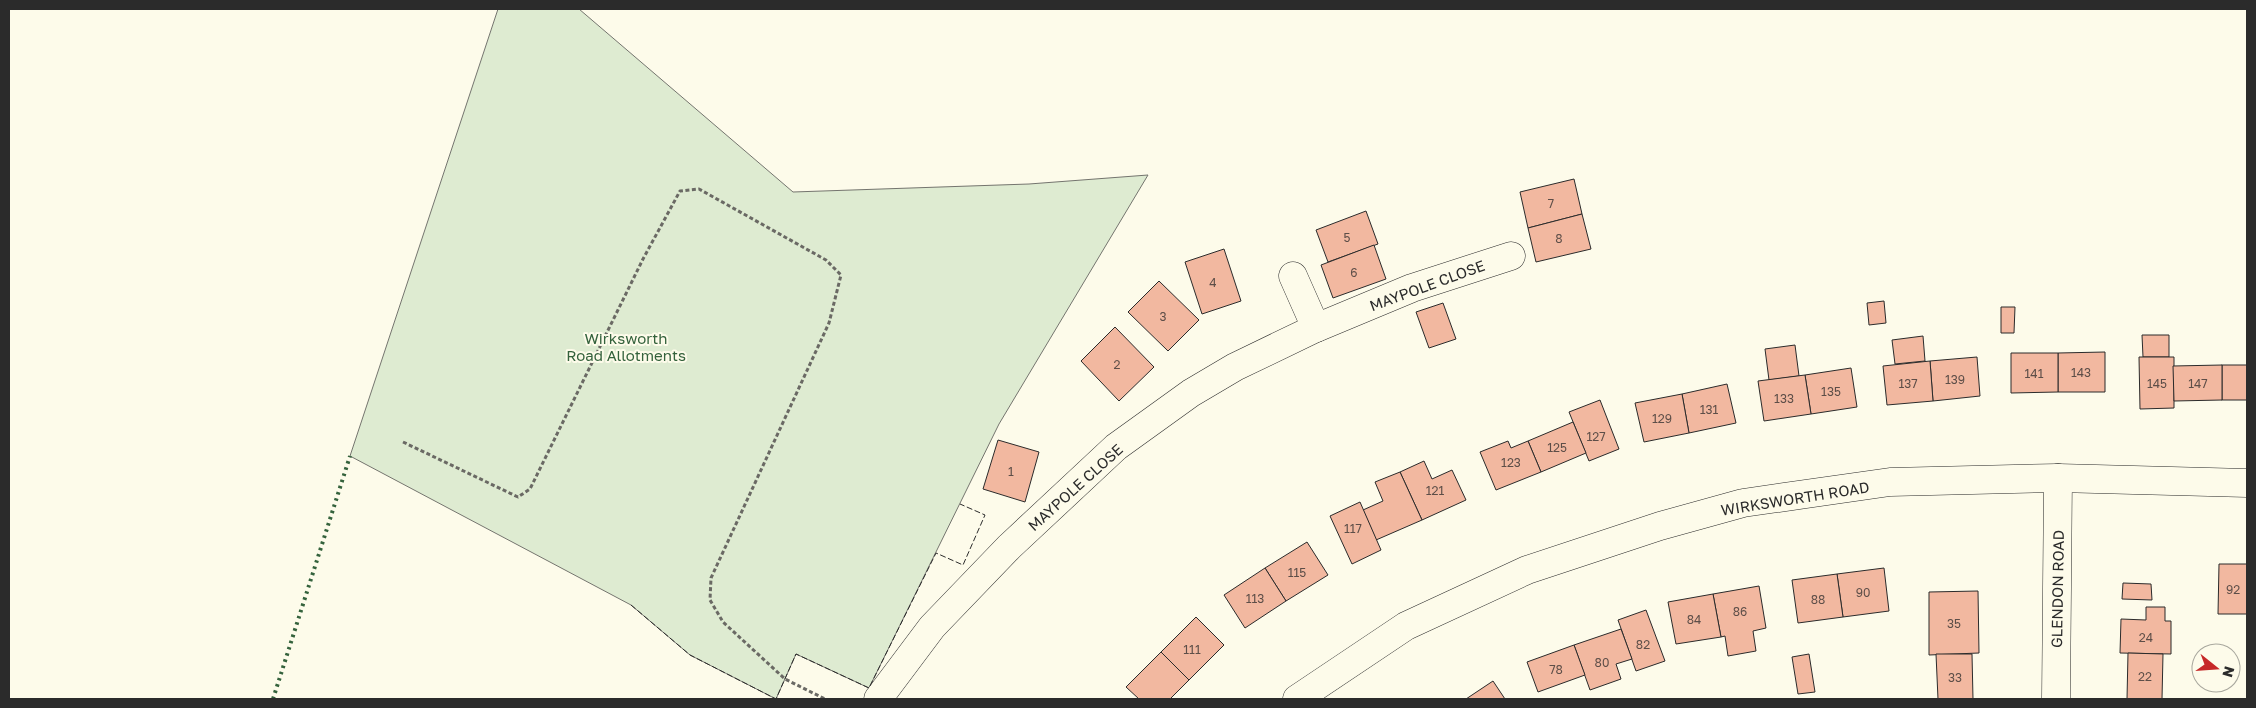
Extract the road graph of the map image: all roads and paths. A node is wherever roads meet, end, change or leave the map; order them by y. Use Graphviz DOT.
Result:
graph roads {
  1 [pos="1511,256"];
  2 [pos="1293,276"];
  3 [pos="1316,328"];
  4 [pos="404,442"];
  5 [pos="2058,478"];
  6 [pos="2247,483"];
  7 [pos="825,699"];
  8 [pos="878,699"];
  9 [pos="1297,699"];
  10 [pos="2056,699"];
  1 -- 3 [label="street, MAYPOLE CLOSE"];
  2 -- 3 [label="street"];
  3 -- 8 [label="street, MAYPOLE CLOSE"];
  4 -- 7 [label="path"];
  5 -- 6 [label="street, WIRKSWORTH ROAD"];
  5 -- 9 [label="street, WIRKSWORTH ROAD"];
  5 -- 10 [label="street, GLENDON ROAD"];
}
